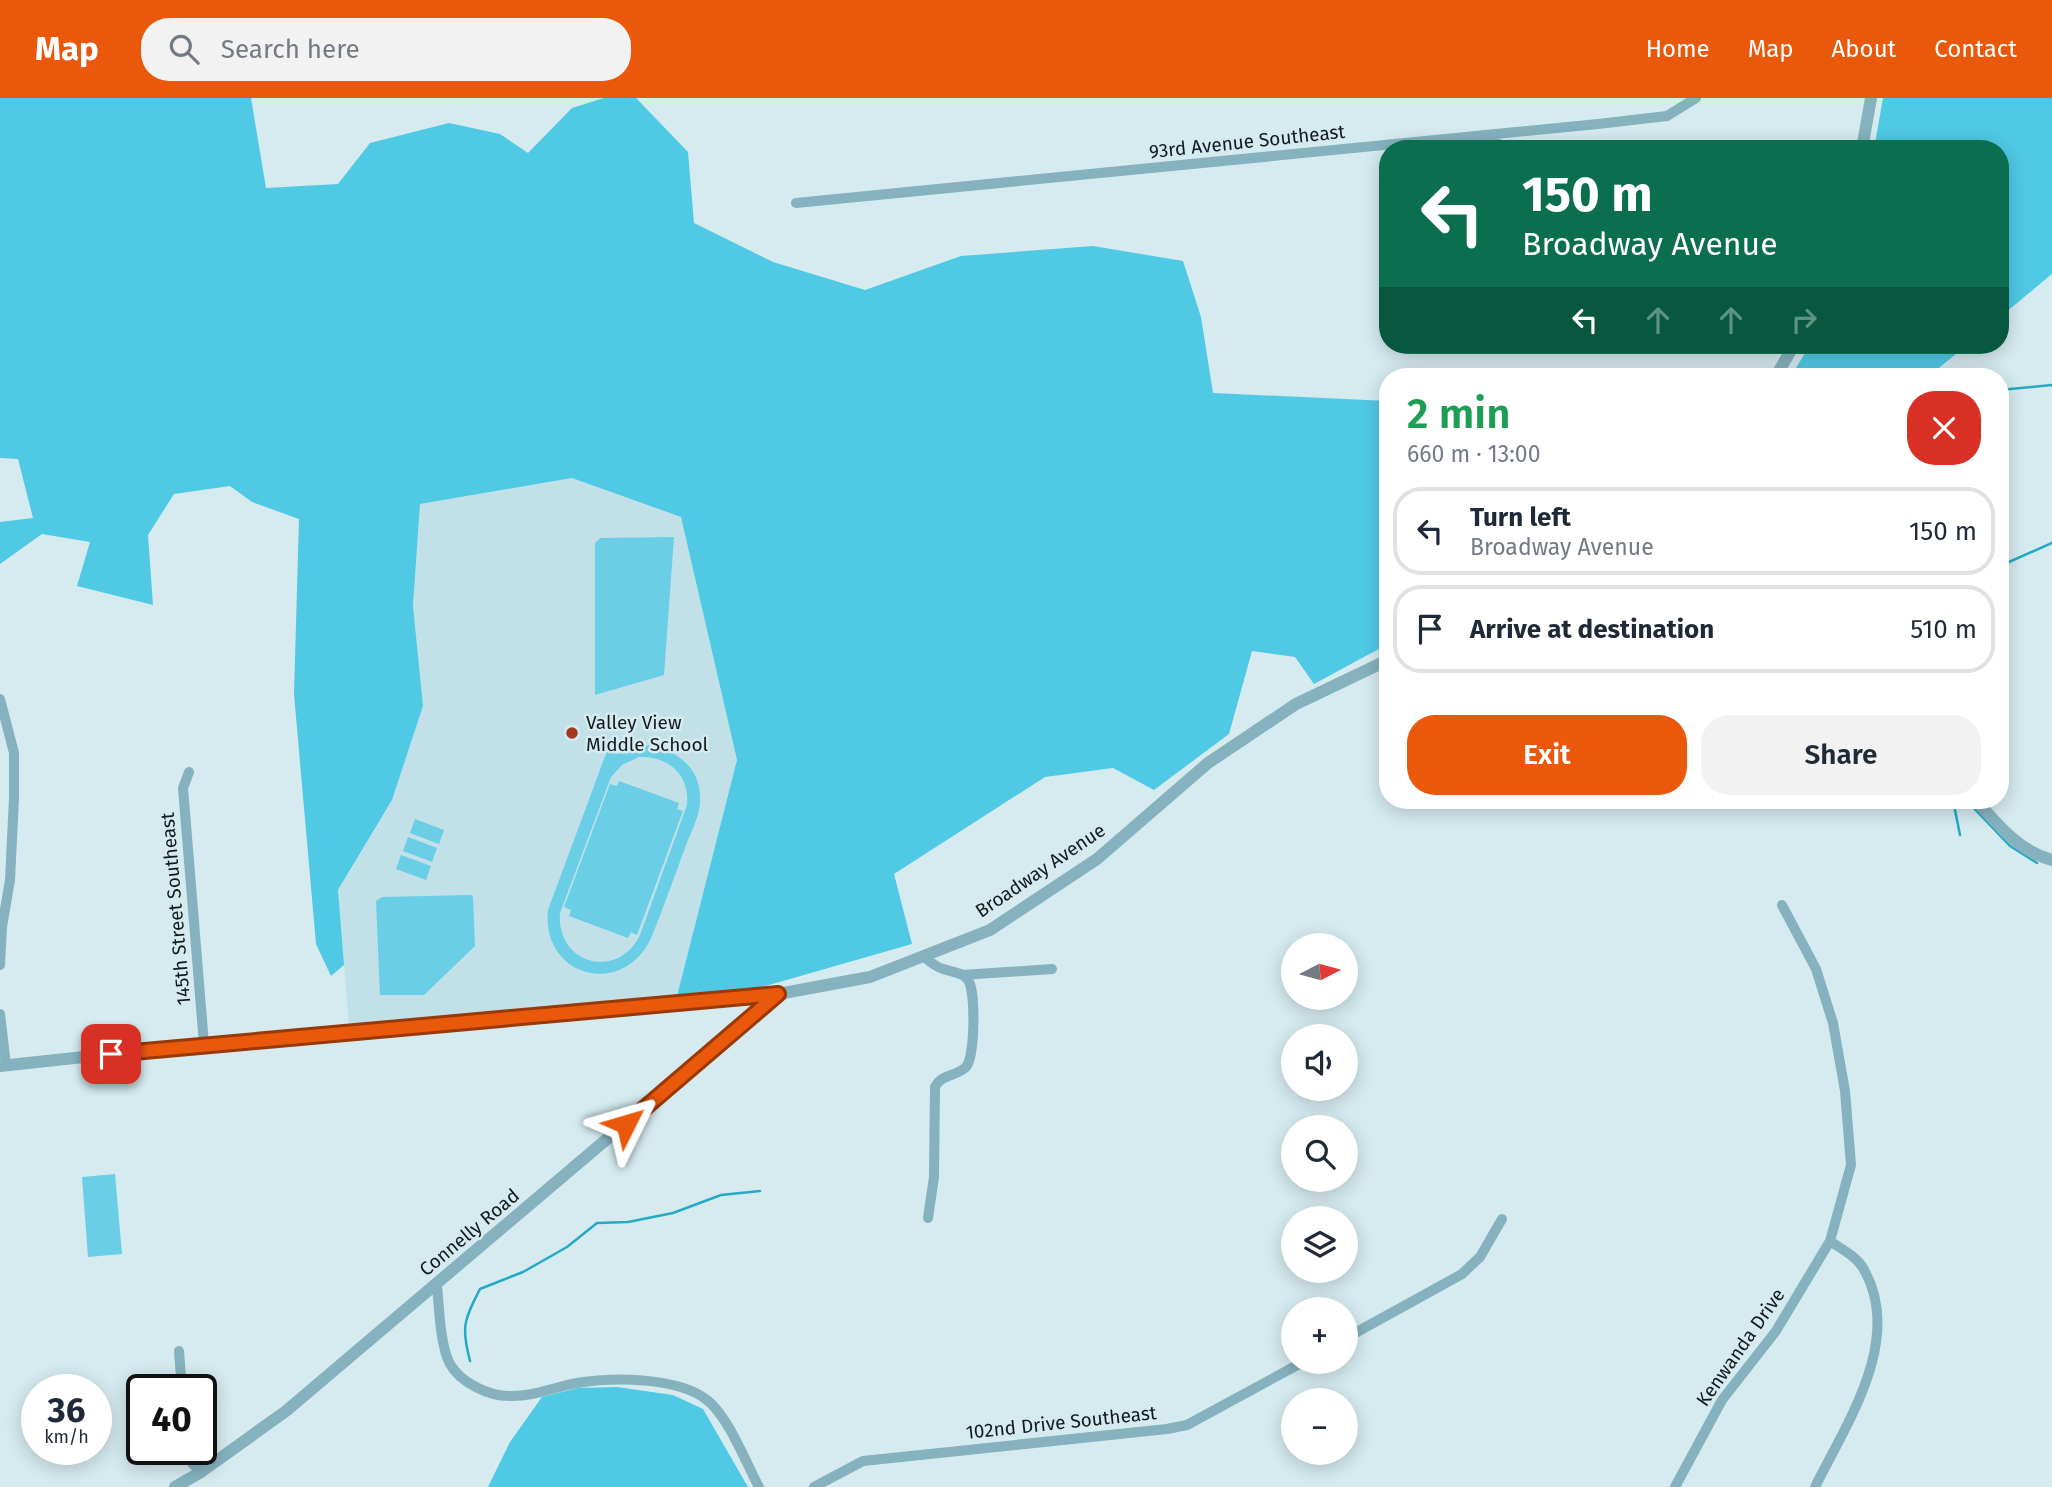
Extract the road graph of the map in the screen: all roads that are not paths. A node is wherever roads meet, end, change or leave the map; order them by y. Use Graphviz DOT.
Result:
graph roads {
  1 [pos="1696,98"];
  2 [pos="1871,98"];
  3 [pos="1496,135"];
  4 [pos="1445,140"];
  5 [pos="1496,140"];
  6 [pos="1864,140"];
  7 [pos="1379,146"];
  8 [pos="796,203"];
  9 [pos="1379,664"];
  10 [pos="0,699"];
  11 [pos="189,772"];
  12 [pos="1985,809"];
  13 [pos="2052,860"];
  14 [pos="1782,905"];
  15 [pos="925,957"];
  16 [pos="0,965"];
  17 [pos="1052,969"];
  18 [pos="962,975"];
  19 [pos="778,994"];
  20 [pos="0,1014"];
  21 [pos="204,1044"];
  22 [pos="3,1065"];
  23 [pos="928,1218"];
  24 [pos="1502,1219"];
  25 [pos="1830,1241"];
  26 [pos="437,1285"];
  27 [pos="1358,1331"];
  28 [pos="179,1351"];
  29 [pos="181,1374"];
  30 [pos="1281,1374"];
  31 [pos="195,1465"];
  32 [pos="201,1472"];
  33 [pos="175,1487"];
  34 [pos="760,1487"];
  35 [pos="814,1487"];
  36 [pos="1675,1487"];
  37 [pos="1815,1487"];
  1 -- 3 [label="street, 93rd Avenue Southeast"];
  2 -- 6 [label="street"];
  3 -- 4 [label="street, 93rd Avenue Southeast"];
  3 -- 5 [label="street"];
  7 -- 8 [label="street, 93rd Avenue Southeast"];
  9 -- 15 [label="street, Broadway Avenue"];
  10 -- 16 [label="street"];
  11 -- 21 [label="street, 145th Street Southeast"];
  12 -- 13 [label="street"];
  14 -- 25 [label="street, Kenwanda Drive"];
  15 -- 18 [label="street"];
  15 -- 19 [label="street, Broadway Avenue"];
  17 -- 18 [label="street"];
  18 -- 23 [label="street"];
  19 -- 21 [label="street, Broadway Avenue"];
  19 -- 26 [label="street, Connelly Road"];
  20 -- 22 [label="street"];
  21 -- 22 [label="street, Broadway Avenue"];
  24 -- 27 [label="street"];
  25 -- 36 [label="street, Kenwanda Drive"];
  25 -- 37 [label="street"];
  26 -- 32 [label="street, Connelly Road"];
  26 -- 34 [label="street"];
  28 -- 29 [label="street"];
  30 -- 35 [label="street, 102nd Drive Southeast"];
  31 -- 32 [label="street"];
  32 -- 33 [label="street, Connelly Road"];
}
